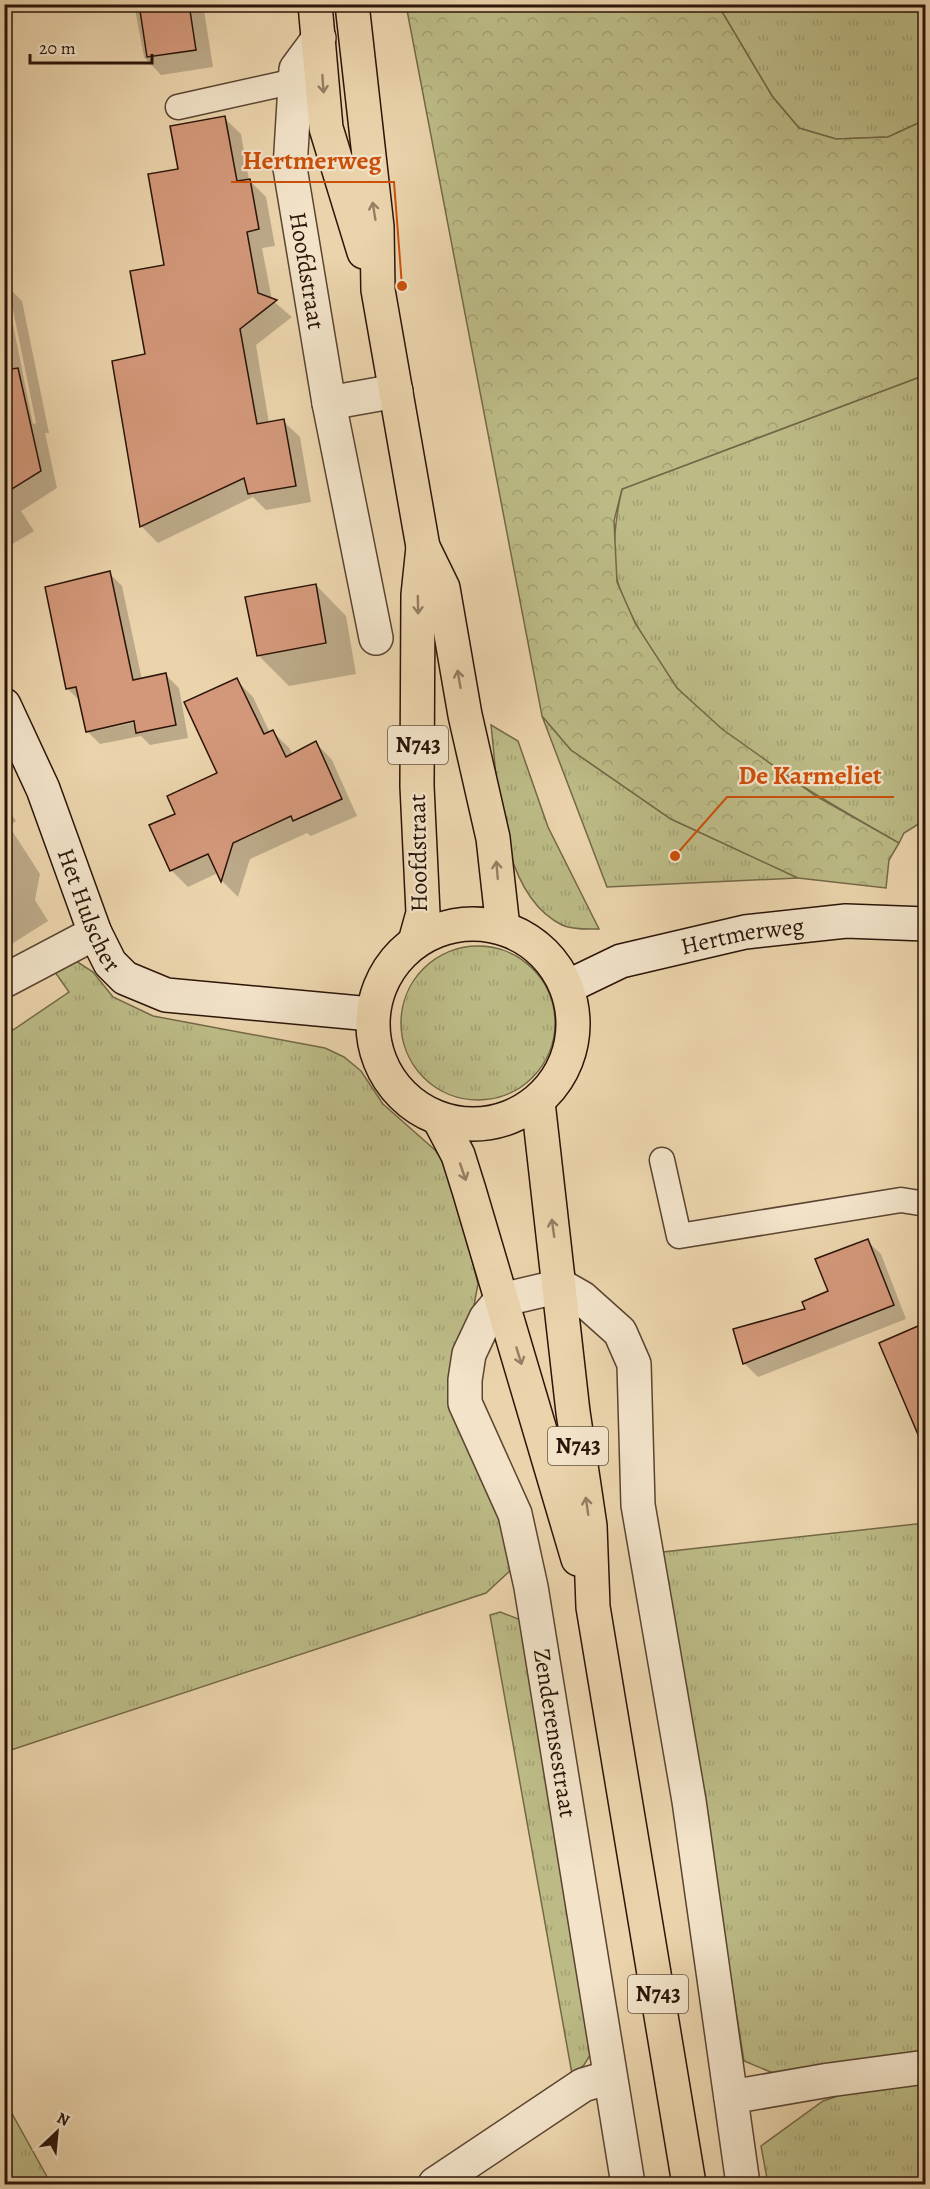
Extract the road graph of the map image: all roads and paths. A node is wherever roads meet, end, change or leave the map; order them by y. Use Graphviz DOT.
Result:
graph roads {
  1 [pos="315,4"];
  2 [pos="352,4"];
  3 [pos="319,38"];
  4 [pos="295,81"];
  5 [pos="178,107"];
  6 [pos="378,290"];
  7 [pos="396,391"];
  8 [pos="329,403"];
  9 [pos="423,547"];
  10 [pos="376,638"];
  11 [pos="4,705"];
  12 [pos="926,924"];
  13 [pos="503,928"];
  14 [pos="95,933"];
  15 [pos="415,942"];
  16 [pos="4,981"];
  17 [pos="567,987"];
  18 [pos="371,1014"];
  19 [pos="538,1102"];
  20 [pos="439,1119"];
  21 [pos="662,1160"];
  22 [pos="926,1204"];
  23 [pos="561,1286"];
  24 [pos="501,1300"];
  25 [pos="593,1606"];
  26 [pos="926,2067"];
  27 [pos="610,2077"];
  28 [pos="731,2097"];
  29 [pos="435,2184"];
  30 [pos="628,2184"];
  31 [pos="689,2184"];
  32 [pos="743,2184"];
  1 -- 3 [label="main road, Hoofdstraat / N743"];
  6 -- 2 [label="main road, Hoofdstraat / N743, one-way"];
  3 -- 4 [label="street, Hoofdstraat"];
  3 -- 6 [label="main road, Hoofdstraat / N743, one-way"];
  4 -- 5 [label="lane"];
  4 -- 8 [label="street, Hoofdstraat"];
  6 -- 7 [label="main road, Hoofdstraat / N743"];
  7 -- 8 [label="street"];
  7 -- 9 [label="main road, Hoofdstraat / N743"];
  8 -- 10 [label="street, Hoofdstraat"];
  13 -- 9 [label="main road, Hoofdstraat / N743, one-way"];
  9 -- 15 [label="main road, Hoofdstraat / N743, one-way"];
  11 -- 14 [label="street, Het Hulscher"];
  12 -- 17 [label="street, Hertmerweg"];
  13 -- 15 [label="main road"];
  13 -- 17 [label="main road"];
  14 -- 16 [label="street"];
  14 -- 18 [label="street, Het Hulscher"];
  15 -- 18 [label="main road"];
  17 -- 19 [label="main road"];
  18 -- 20 [label="main road"];
  19 -- 20 [label="main road"];
  23 -- 19 [label="main road, N743, one-way"];
  20 -- 24 [label="main road, N743, one-way"];
  21 -- 22 [label="lane"];
  23 -- 24 [label="street"];
  25 -- 23 [label="main road, N743, one-way"];
  23 -- 28 [label="street"];
  24 -- 25 [label="main road, N743, one-way"];
  24 -- 27 [label="street, Zenderensestraat"];
  25 -- 31 [label="main road, N743"];
  26 -- 28 [label="street"];
  27 -- 29 [label="street"];
  27 -- 30 [label="street, Zenderensestraat"];
  28 -- 32 [label="street"];
}
